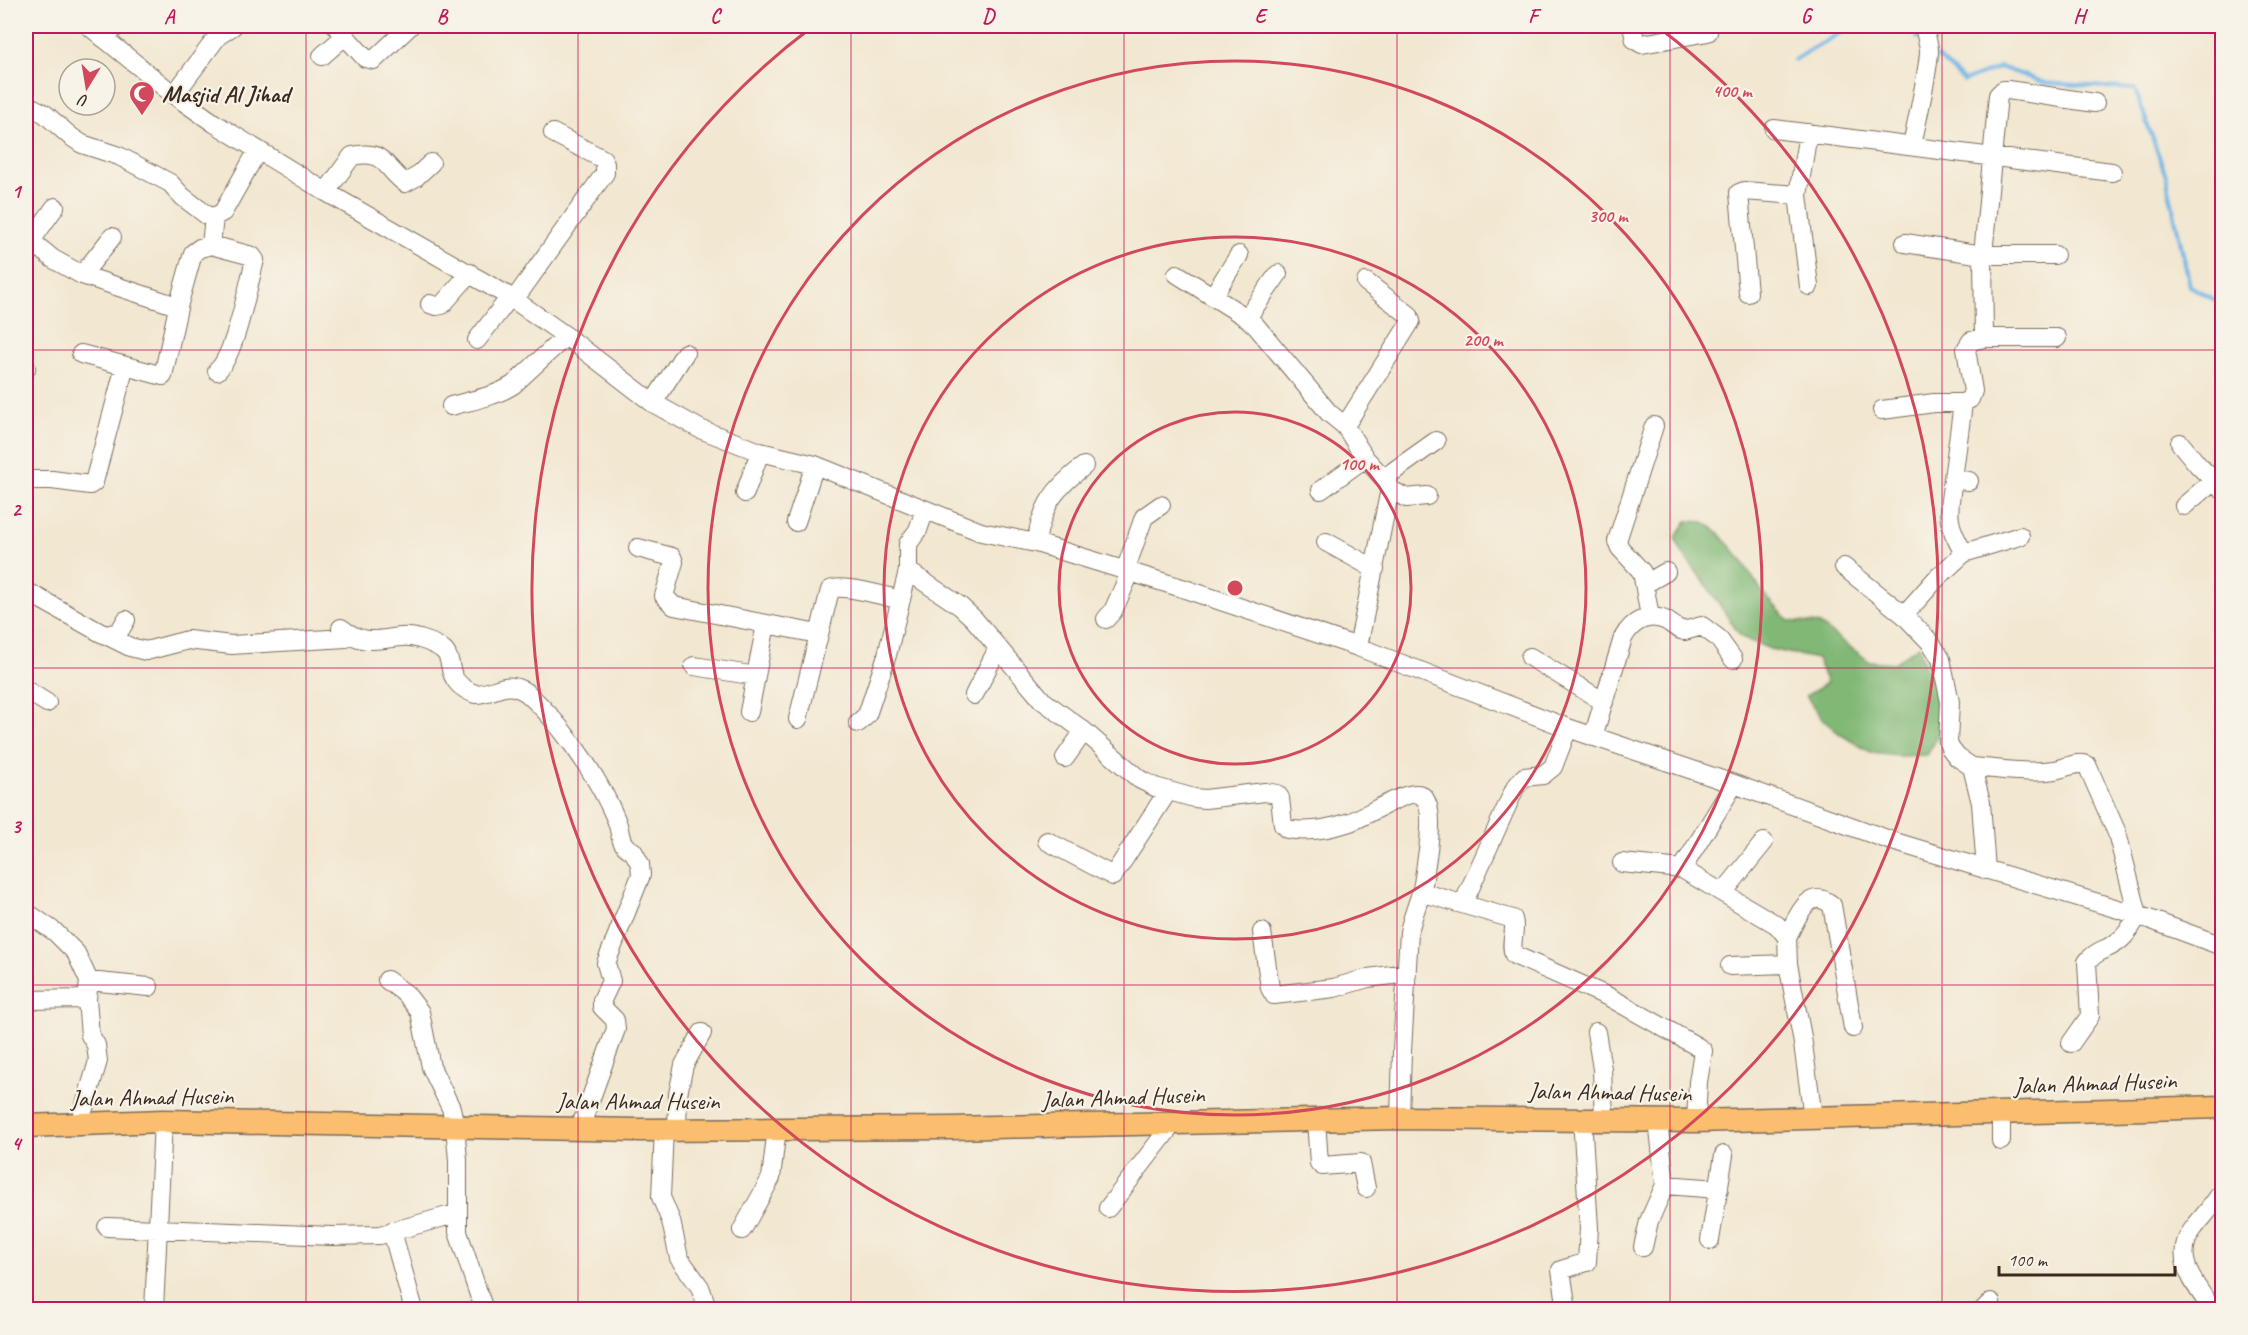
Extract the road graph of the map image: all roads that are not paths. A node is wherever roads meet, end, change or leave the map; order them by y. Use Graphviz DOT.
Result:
graph roads {
  1 [pos="89,26"];
  2 [pos="117,26"];
  3 [pos="233,26"];
  4 [pos="410,26"];
  5 [pos="1632,26"];
  6 [pos="1925,26"];
  7 [pos="341,31"];
  8 [pos="1708,32"];
  9 [pos="103,38"];
  10 [pos="322,56"];
  11 [pos="174,95"];
  12 [pos="2095,103"];
  13 [pos="26,104"];
  14 [pos="1774,129"];
  15 [pos="553,133"];
  16 [pos="1808,133"];
  17 [pos="1912,146"];
  18 [pos="258,150"];
  19 [pos="1991,157"];
  20 [pos="431,163"];
  21 [pos="2112,172"];
  22 [pos="326,192"];
  23 [pos="1798,195"];
  24 [pos="55,207"];
  25 [pos="214,217"];
  26 [pos="112,237"];
  27 [pos="1905,243"];
  28 [pos="211,245"];
  29 [pos="1239,255"];
  30 [pos="1983,255"];
  31 [pos="2055,255"];
  32 [pos="470,273"];
  33 [pos="1178,274"];
  34 [pos="1278,274"];
  35 [pos="82,275"];
  36 [pos="1366,282"];
  37 [pos="1809,286"];
  38 [pos="1748,293"];
  39 [pos="1213,296"];
  40 [pos="512,299"];
  41 [pos="179,303"];
  42 [pos="430,304"];
  43 [pos="1247,318"];
  44 [pos="566,336"];
  45 [pos="1984,338"];
  46 [pos="2057,338"];
  47 [pos="477,340"];
  48 [pos="685,353"];
  49 [pos="81,354"];
  50 [pos="125,366"];
  51 [pos="217,371"];
  52 [pos="653,403"];
  53 [pos="1963,403"];
  54 [pos="451,406"];
  55 [pos="1882,410"];
  56 [pos="1345,426"];
  57 [pos="1654,426"];
  58 [pos="1436,441"];
  59 [pos="2180,443"];
  60 [pos="760,452"];
  61 [pos="1365,458"];
  62 [pos="815,465"];
  63 [pos="1084,466"];
  64 [pos="26,480"];
  65 [pos="1387,483"];
  66 [pos="2218,485"];
  67 [pos="1321,490"];
  68 [pos="745,493"];
  69 [pos="1427,496"];
  70 [pos="1161,505"];
  71 [pos="2184,507"];
  72 [pos="925,510"];
  73 [pos="796,522"];
  74 [pos="2020,536"];
  75 [pos="1326,542"];
  76 [pos="1036,543"];
  77 [pos="638,548"];
  78 [pos="1964,553"];
  79 [pos="1845,567"];
  80 [pos="1375,569"];
  81 [pos="908,570"];
  82 [pos="1127,572"];
  83 [pos="1666,572"];
  84 [pos="1645,584"];
  85 [pos="26,591"];
  86 [pos="901,600"];
  87 [pos="1904,615"];
  88 [pos="1650,617"];
  89 [pos="1107,619"];
  90 [pos="126,620"];
  91 [pos="766,624"];
  92 [pos="818,634"];
  93 [pos="106,635"];
  94 [pos="1358,647"];
  95 [pos="998,648"];
  96 [pos="1530,657"];
  97 [pos="1733,659"];
  98 [pos="694,666"];
  99 [pos="756,676"];
  100 [pos="26,690"];
  101 [pos="974,695"];
  102 [pos="1604,702"];
  103 [pos="47,703"];
  104 [pos="749,712"];
  105 [pos="798,719"];
  106 [pos="858,723"];
  107 [pos="1568,728"];
  108 [pos="1084,731"];
  109 [pos="1593,737"];
  110 [pos="1065,758"];
  111 [pos="1972,767"];
  112 [pos="1734,784"];
  113 [pos="1168,791"];
  114 [pos="1047,841"];
  115 [pos="1764,842"];
  116 [pos="1622,863"];
  117 [pos="1682,869"];
  118 [pos="1986,870"];
  119 [pos="1421,892"];
  120 [pos="1723,892"];
  121 [pos="1464,904"];
  122 [pos="26,912"];
  123 [pos="2138,915"];
  124 [pos="1262,932"];
  125 [pos="1788,937"];
  126 [pos="2223,946"];
  127 [pos="1788,964"];
  128 [pos="1730,966"];
  129 [pos="1407,973"];
  130 [pos="387,980"];
  131 [pos="149,987"];
  132 [pos="88,990"];
  133 [pos="26,1000"];
  134 [pos="1853,1028"];
  135 [pos="1596,1032"];
  136 [pos="702,1033"];
  137 [pos="2071,1043"];
  138 [pos="2223,1107"];
  139 [pos="2001,1113"];
  140 [pos="1813,1117"];
  141 [pos="1400,1118"];
  142 [pos="1593,1118"];
  143 [pos="1316,1120"];
  144 [pos="1658,1120"];
  145 [pos="1696,1120"];
  146 [pos="163,1121"];
  147 [pos="1174,1122"];
  148 [pos="79,1125"];
  149 [pos="26,1126"];
  150 [pos="455,1126"];
  151 [pos="580,1128"];
  152 [pos="777,1128"];
  153 [pos="671,1129"];
  154 [pos="2001,1142"];
  155 [pos="1724,1155"];
  156 [pos="1665,1185"];
  157 [pos="1366,1188"];
  158 [pos="1719,1189"];
  159 [pos="2223,1191"];
  160 [pos="1108,1208"];
  161 [pos="458,1213"];
  162 [pos="107,1227"];
  163 [pos="157,1229"];
  164 [pos="742,1230"];
  165 [pos="392,1231"];
  166 [pos="1710,1240"];
  167 [pos="1643,1247"];
  168 [pos="154,1310"];
  169 [pos="414,1310"];
  170 [pos="484,1310"];
  171 [pos="708,1310"];
  172 [pos="1567,1310"];
  173 [pos="2213,1310"];
  1 -- 9 [label="street"];
  2 -- 9 [label="street"];
  3 -- 11 [label="street"];
  4 -- 7 [label="street"];
  5 -- 8 [label="street"];
  6 -- 17 [label="street"];
  7 -- 10 [label="street"];
  9 -- 11 [label="street"];
  11 -- 18 [label="street"];
  12 -- 19 [label="street"];
  13 -- 25 [label="street"];
  14 -- 16 [label="street"];
  15 -- 40 [label="street"];
  16 -- 17 [label="street"];
  16 -- 23 [label="street"];
  17 -- 19 [label="street"];
  18 -- 22 [label="street"];
  18 -- 25 [label="street"];
  19 -- 21 [label="street"];
  19 -- 30 [label="street"];
  20 -- 22 [label="street"];
  22 -- 32 [label="street"];
  23 -- 37 [label="street"];
  23 -- 38 [label="street"];
  24 -- 35 [label="street"];
  25 -- 28 [label="street"];
  26 -- 35 [label="street"];
  27 -- 30 [label="street"];
  28 -- 41 [label="street"];
  28 -- 51 [label="street"];
  29 -- 39 [label="street"];
  30 -- 31 [label="street"];
  30 -- 45 [label="street"];
  32 -- 40 [label="street"];
  32 -- 42 [label="street"];
  33 -- 39 [label="street"];
  34 -- 43 [label="street"];
  35 -- 41 [label="street"];
  36 -- 56 [label="street"];
  39 -- 43 [label="street"];
  40 -- 44 [label="street"];
  40 -- 47 [label="street"];
  41 -- 50 [label="street"];
  43 -- 56 [label="street"];
  44 -- 52 [label="street"];
  44 -- 54 [label="street"];
  45 -- 46 [label="street"];
  45 -- 53 [label="street"];
  48 -- 52 [label="street"];
  49 -- 50 [label="street"];
  50 -- 64 [label="street"];
  52 -- 60 [label="street"];
  53 -- 55 [label="street"];
  53 -- 78 [label="street"];
  56 -- 61 [label="street"];
  57 -- 84 [label="street"];
  58 -- 65 [label="street"];
  59 -- 66 [label="street"];
  60 -- 62 [label="street"];
  60 -- 68 [label="street"];
  61 -- 65 [label="street"];
  61 -- 67 [label="street"];
  62 -- 72 [label="street"];
  62 -- 73 [label="street"];
  63 -- 76 [label="street"];
  65 -- 69 [label="street"];
  65 -- 80 [label="street"];
  66 -- 71 [label="street"];
  70 -- 82 [label="street"];
  72 -- 76 [label="street"];
  72 -- 81 [label="street"];
  74 -- 78 [label="street"];
  75 -- 80 [label="street"];
  76 -- 82 [label="street"];
  77 -- 91 [label="street"];
  78 -- 87 [label="street"];
  79 -- 87 [label="street"];
  80 -- 94 [label="street"];
  81 -- 86 [label="street"];
  81 -- 95 [label="street"];
  82 -- 89 [label="street"];
  82 -- 94 [label="street"];
  83 -- 84 [label="street"];
  84 -- 88 [label="street"];
  85 -- 93 [label="street"];
  86 -- 92 [label="street"];
  86 -- 106 [label="street"];
  87 -- 111 [label="street"];
  88 -- 97 [label="street"];
  88 -- 102 [label="street"];
  90 -- 93 [label="street"];
  91 -- 92 [label="street"];
  91 -- 99 [label="street"];
  92 -- 105 [label="street"];
  93 -- 151 [label="street"];
  94 -- 107 [label="street"];
  95 -- 101 [label="street"];
  95 -- 108 [label="street"];
  96 -- 102 [label="street"];
  98 -- 99 [label="street"];
  99 -- 104 [label="street"];
  100 -- 103 [label="street"];
  102 -- 109 [label="street"];
  107 -- 109 [label="street"];
  107 -- 121 [label="street"];
  108 -- 110 [label="street"];
  108 -- 113 [label="street"];
  109 -- 112 [label="street"];
  111 -- 118 [label="street"];
  111 -- 123 [label="street"];
  112 -- 117 [label="street"];
  112 -- 118 [label="street"];
  113 -- 114 [label="street"];
  113 -- 119 [label="street"];
  115 -- 120 [label="street"];
  116 -- 117 [label="street"];
  117 -- 120 [label="street"];
  118 -- 123 [label="street"];
  119 -- 121 [label="street"];
  119 -- 129 [label="street"];
  120 -- 125 [label="street"];
  121 -- 145 [label="street"];
  122 -- 132 [label="street"];
  123 -- 126 [label="street"];
  123 -- 137 [label="street"];
  124 -- 129 [label="street"];
  125 -- 127 [label="street"];
  125 -- 134 [label="street"];
  127 -- 128 [label="street"];
  127 -- 140 [label="street"];
  129 -- 141 [label="street"];
  130 -- 150 [label="street"];
  131 -- 132 [label="street"];
  132 -- 133 [label="street"];
  132 -- 148 [label="street"];
  135 -- 142 [label="street"];
  136 -- 153 [label="street"];
  138 -- 139 [label="main road, Jalan Ahmad Husein"];
  139 -- 140 [label="main road, Jalan Ahmad Husein"];
  139 -- 154 [label="street"];
  140 -- 145 [label="main road, Jalan Ahmad Husein"];
  141 -- 142 [label="main road, Jalan Ahmad Husein"];
  141 -- 143 [label="main road, Jalan Ahmad Husein"];
  142 -- 144 [label="main road, Jalan Ahmad Husein"];
  142 -- 172 [label="street"];
  143 -- 147 [label="main road, Jalan Ahmad Husein"];
  143 -- 157 [label="street"];
  144 -- 145 [label="main road, Jalan Ahmad Husein"];
  144 -- 156 [label="street"];
  146 -- 148 [label="main road, Jalan Ahmad Husein"];
  146 -- 150 [label="main road, Jalan Ahmad Husein"];
  146 -- 163 [label="street"];
  147 -- 152 [label="main road, Jalan Ahmad Husein"];
  147 -- 160 [label="street"];
  148 -- 149 [label="main road, Jalan Ahmad Husein"];
  150 -- 151 [label="main road, Jalan Ahmad Husein"];
  150 -- 161 [label="street"];
  151 -- 153 [label="main road, Jalan Ahmad Husein"];
  152 -- 153 [label="main road, Jalan Ahmad Husein"];
  152 -- 164 [label="street"];
  153 -- 171 [label="street"];
  155 -- 158 [label="street"];
  156 -- 158 [label="street"];
  156 -- 167 [label="street"];
  158 -- 166 [label="street"];
  159 -- 173 [label="street"];
  161 -- 165 [label="street"];
  161 -- 170 [label="street"];
  162 -- 163 [label="street"];
  163 -- 165 [label="street"];
  163 -- 168 [label="street"];
  165 -- 169 [label="street"];
}
